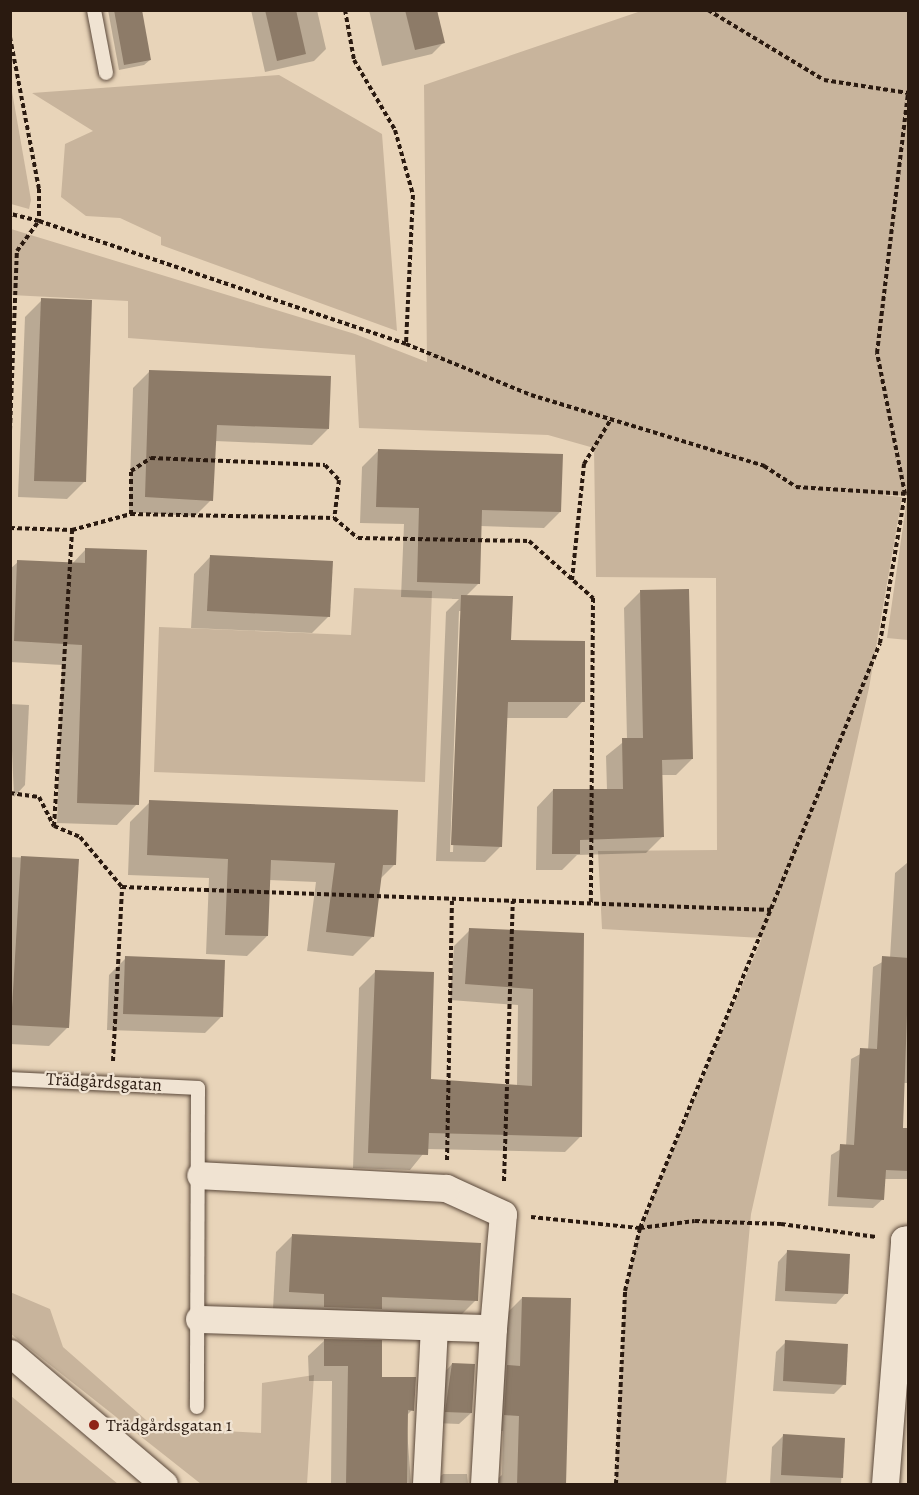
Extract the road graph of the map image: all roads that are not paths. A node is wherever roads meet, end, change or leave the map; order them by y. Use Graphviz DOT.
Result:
graph roads {
  1 [pos="94,10"];
  2 [pos="106,73"];
  3 [pos="10,1079"];
  4 [pos="200,1175"];
  5 [pos="906,1239"];
  6 [pos="199,1319"];
  7 [pos="434,1326"];
  8 [pos="493,1328"];
  9 [pos="10,1353"];
  10 [pos="197,1407"];
  11 [pos="164,1485"];
  12 [pos="426,1485"];
  13 [pos="484,1485"];
  14 [pos="885,1485"];
  1 -- 2 [label="lane"];
  3 -- 4 [label="lane, Trädgårdsgatan"];
  4 -- 6 [label="lane"];
  4 -- 8 [label="street"];
  5 -- 14 [label="street"];
  6 -- 7 [label="street"];
  6 -- 10 [label="lane"];
  7 -- 8 [label="street"];
  7 -- 12 [label="street"];
  8 -- 13 [label="street"];
  9 -- 11 [label="street"];
}
